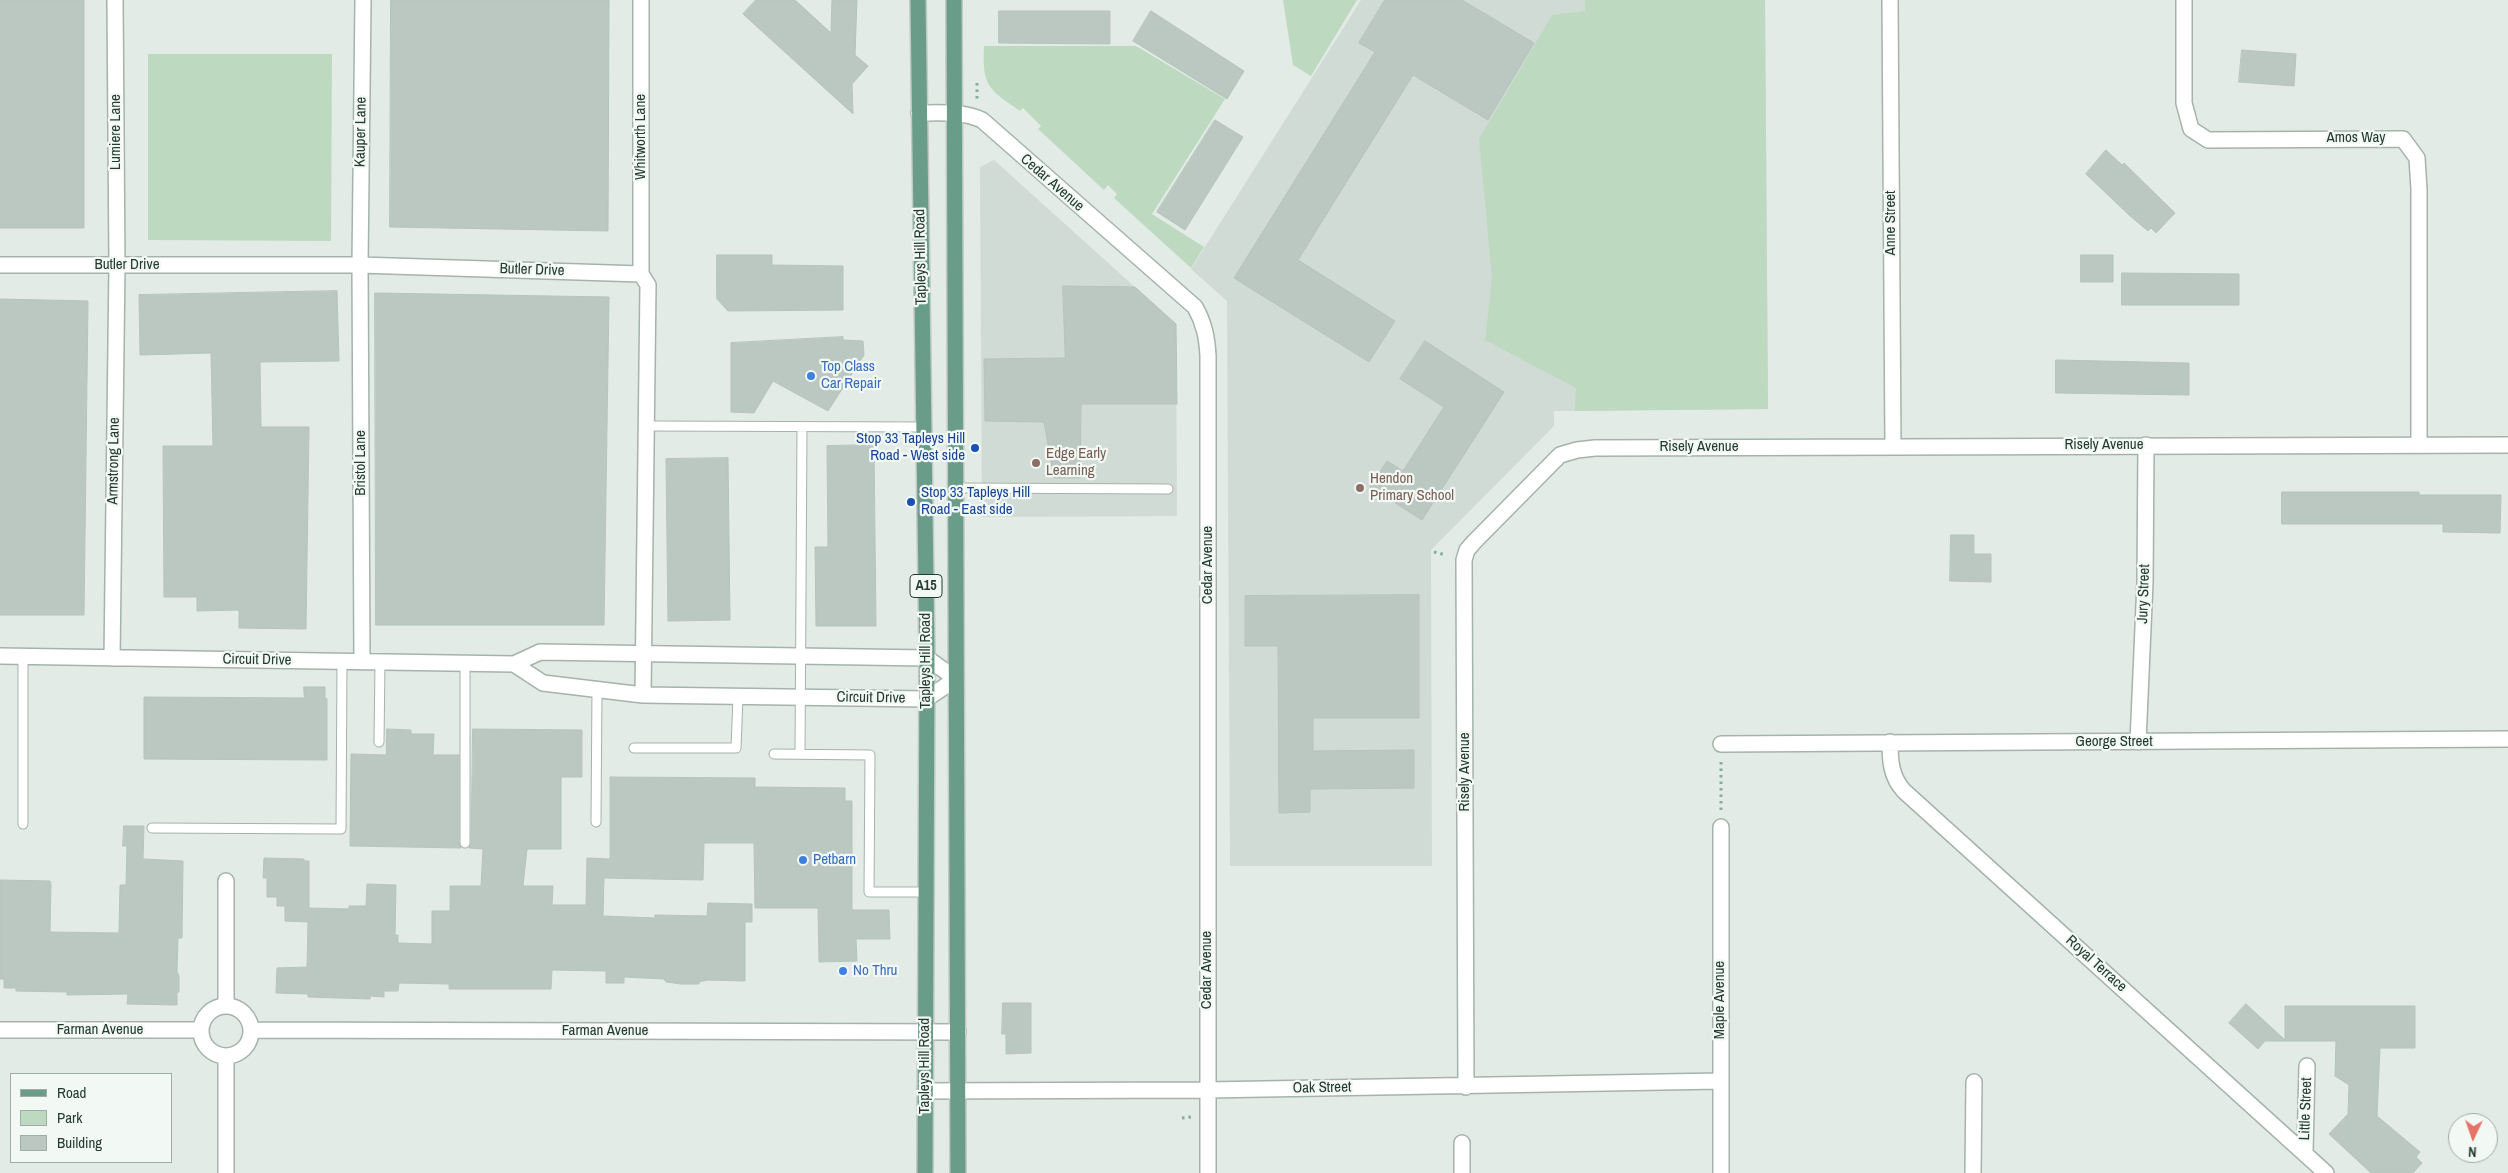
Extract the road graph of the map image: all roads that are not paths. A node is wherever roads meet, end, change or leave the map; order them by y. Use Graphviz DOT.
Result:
graph roads {
  1 [pos="115,0"];
  2 [pos="362,0"];
  3 [pos="642,0"];
  4 [pos="918,0"];
  5 [pos="954,0"];
  6 [pos="1890,0"];
  7 [pos="2184,0"];
  8 [pos="919,113"];
  9 [pos="956,114"];
  10 [pos="0,264"];
  11 [pos="117,265"];
  12 [pos="360,265"];
  13 [pos="642,274"];
  14 [pos="647,426"];
  15 [pos="802,427"];
  16 [pos="924,427"];
  17 [pos="2146,445"];
  18 [pos="2419,445"];
  19 [pos="2508,445"];
  20 [pos="1893,446"];
  21 [pos="957,488"];
  22 [pos="1168,489"];
  23 [pos="643,654"];
  24 [pos="0,656"];
  25 [pos="802,656"];
  26 [pos="23,657"];
  27 [pos="112,658"];
  28 [pos="927,658"];
  29 [pos="342,662"];
  30 [pos="362,662"];
  31 [pos="380,662"];
  32 [pos="465,664"];
  33 [pos="514,664"];
  34 [pos="956,679"];
  35 [pos="596,689"];
  36 [pos="644,694"];
  37 [pos="738,697"];
  38 [pos="801,698"];
  39 [pos="926,699"];
  40 [pos="2508,739"];
  41 [pos="379,742"];
  42 [pos="1890,742"];
  43 [pos="2138,742"];
  44 [pos="1721,744"];
  45 [pos="634,748"];
  46 [pos="774,754"];
  47 [pos="800,754"];
  48 [pos="596,822"];
  49 [pos="23,824"];
  50 [pos="1721,827"];
  51 [pos="152,828"];
  52 [pos="465,843"];
  53 [pos="226,880"];
  54 [pos="925,892"];
  55 [pos="226,1006"];
  56 [pos="0,1030"];
  57 [pos="201,1030"];
  58 [pos="251,1030"];
  59 [pos="924,1032"];
  60 [pos="958,1032"];
  61 [pos="226,1056"];
  62 [pos="2307,1066"];
  63 [pos="1720,1081"];
  64 [pos="1974,1082"];
  65 [pos="1466,1087"];
  66 [pos="1207,1090"];
  67 [pos="925,1092"];
  68 [pos="958,1092"];
  69 [pos="1462,1143"];
  70 [pos="2305,1152"];
  71 [pos="226,1173"];
  72 [pos="925,1173"];
  73 [pos="958,1173"];
  74 [pos="1208,1173"];
  75 [pos="1462,1173"];
  76 [pos="1721,1173"];
  77 [pos="1973,1173"];
  78 [pos="2325,1173"];
  1 -- 11 [label="street, Lumiere Lane"];
  2 -- 12 [label="street, Kauper Lane"];
  3 -- 13 [label="street, Whitworth Lane"];
  4 -- 8 [label="main road, Tapleys Hill Road / A15"];
  5 -- 9 [label="main road, Tapleys Hill Road / A15"];
  6 -- 20 [label="street, Anne Street"];
  7 -- 18 [label="street, Amos Way"];
  8 -- 9 [label="street, Cedar Avenue"];
  8 -- 16 [label="main road, Tapleys Hill Road / A15"];
  9 -- 21 [label="main road, Tapleys Hill Road / A15"];
  9 -- 66 [label="street, Cedar Avenue"];
  10 -- 11 [label="street, Butler Drive"];
  11 -- 12 [label="street, Butler Drive"];
  11 -- 27 [label="street, Armstrong Lane"];
  12 -- 13 [label="street, Butler Drive"];
  12 -- 30 [label="street, Bristol Lane"];
  13 -- 14 [label="street"];
  14 -- 15 [label="lane"];
  14 -- 23 [label="street"];
  15 -- 16 [label="lane"];
  15 -- 25 [label="lane"];
  16 -- 28 [label="main road, Tapleys Hill Road / A15"];
  17 -- 18 [label="street, Risely Avenue"];
  17 -- 20 [label="street, Risely Avenue"];
  17 -- 43 [label="street, Jury Street"];
  18 -- 19 [label="street, Risely Avenue"];
  20 -- 65 [label="street, Risely Avenue"];
  21 -- 22 [label="lane"];
  21 -- 34 [label="main road, Tapleys Hill Road / A15"];
  23 -- 25 [label="street, Circuit Drive"];
  23 -- 33 [label="street, Circuit Drive"];
  23 -- 36 [label="street"];
  24 -- 26 [label="street, Circuit Drive"];
  25 -- 28 [label="street, Circuit Drive"];
  25 -- 38 [label="lane"];
  26 -- 27 [label="street, Circuit Drive"];
  26 -- 49 [label="lane"];
  27 -- 29 [label="street, Circuit Drive"];
  28 -- 34 [label="street"];
  28 -- 39 [label="main road, Tapleys Hill Road / A15"];
  29 -- 30 [label="street, Circuit Drive"];
  29 -- 51 [label="lane"];
  30 -- 31 [label="street, Circuit Drive"];
  31 -- 32 [label="street, Circuit Drive"];
  31 -- 41 [label="lane"];
  32 -- 33 [label="street, Circuit Drive"];
  32 -- 52 [label="lane"];
  33 -- 35 [label="street, Circuit Drive"];
  34 -- 39 [label="street, Circuit Drive"];
  34 -- 60 [label="main road, Tapleys Hill Road / A15"];
  35 -- 36 [label="street, Circuit Drive"];
  35 -- 48 [label="lane"];
  36 -- 37 [label="street, Circuit Drive"];
  37 -- 38 [label="street, Circuit Drive"];
  37 -- 45 [label="lane"];
  38 -- 39 [label="street, Circuit Drive"];
  38 -- 47 [label="lane"];
  39 -- 54 [label="main road, Tapleys Hill Road / A15"];
  40 -- 43 [label="street, George Street"];
  42 -- 43 [label="street, George Street"];
  42 -- 44 [label="street, George Street"];
  42 -- 70 [label="street, Royal Terrace"];
  46 -- 47 [label="lane"];
  47 -- 54 [label="lane"];
  50 -- 63 [label="street, Maple Avenue"];
  53 -- 55 [label="street"];
  54 -- 59 [label="main road, Tapleys Hill Road / A15"];
  55 -- 57 [label="street"];
  55 -- 58 [label="street"];
  56 -- 57 [label="street, Farman Avenue"];
  57 -- 61 [label="street"];
  58 -- 59 [label="street, Farman Avenue"];
  58 -- 61 [label="street"];
  59 -- 60 [label="street, Farman Avenue"];
  59 -- 67 [label="main road, Tapleys Hill Road / A15"];
  60 -- 68 [label="main road, Tapleys Hill Road / A15"];
  61 -- 71 [label="street"];
  62 -- 70 [label="street, Little Street"];
  63 -- 65 [label="street, Oak Street"];
  63 -- 76 [label="street, Maple Avenue"];
  64 -- 77 [label="street"];
  65 -- 66 [label="street, Oak Street"];
  66 -- 68 [label="street, Oak Street"];
  66 -- 74 [label="street, Cedar Avenue"];
  67 -- 68 [label="street, Oak Street"];
  67 -- 72 [label="main road, Tapleys Hill Road / A15"];
  68 -- 73 [label="main road, Tapleys Hill Road / A15"];
  69 -- 75 [label="street"];
  70 -- 78 [label="street, Royal Terrace"];
}
